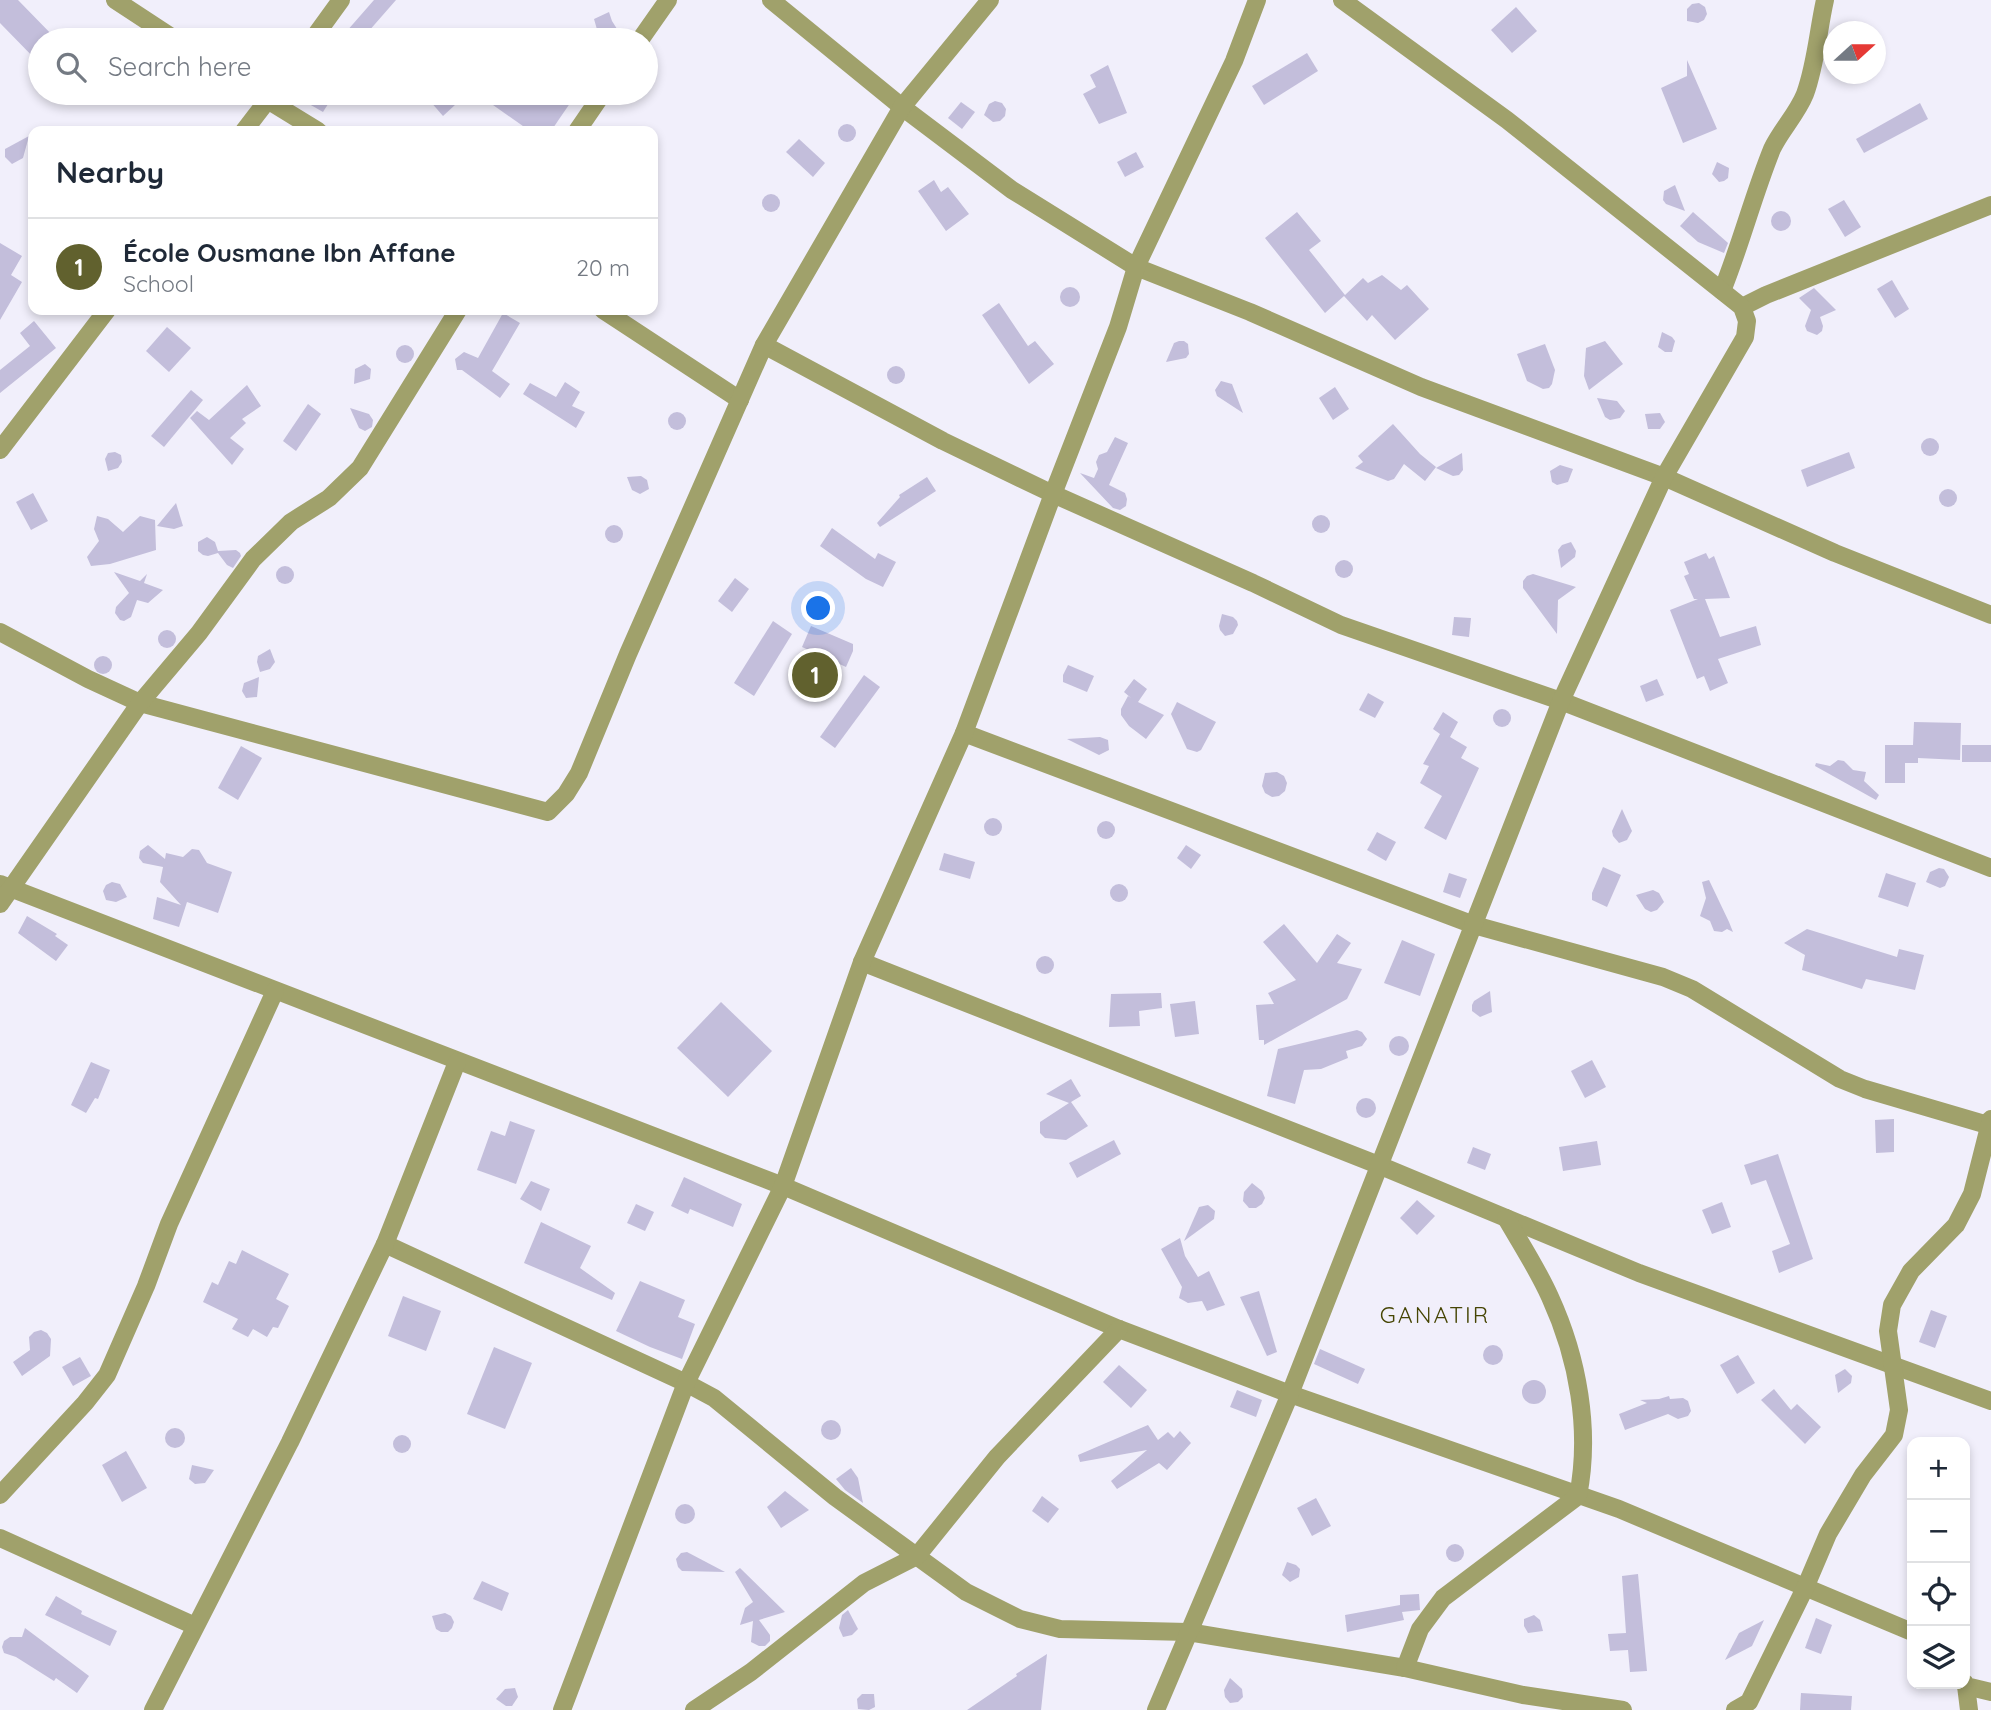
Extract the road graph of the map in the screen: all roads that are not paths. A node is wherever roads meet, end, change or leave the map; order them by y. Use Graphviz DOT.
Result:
graph roads {
  1 [pos="115,0"];
  2 [pos="341,0"];
  3 [pos="668,0"];
  4 [pos="771,0"];
  5 [pos="990,0"];
  6 [pos="1257,0"];
  7 [pos="1342,0"];
  8 [pos="1825,0"];
  9 [pos="158,28"];
  10 [pos="321,28"];
  11 [pos="648,28"];
  12 [pos="259,105"];
  13 [pos="280,105"];
  14 [pos="595,105"];
  15 [pos="902,107"];
  16 [pos="246,126"];
  17 [pos="311,126"];
  18 [pos="581,126"];
  19 [pos="1991,205"];
  20 [pos="1136,267"];
  21 [pos="1722,290"];
  22 [pos="1742,307"];
  23 [pos="103,315"];
  24 [pos="455,315"];
  25 [pos="612,315"];
  26 [pos="764,345"];
  27 [pos="740,400"];
  28 [pos="0,450"];
  29 [pos="1664,477"];
  30 [pos="1053,494"];
  31 [pos="1991,615"];
  32 [pos="0,632"];
  33 [pos="1561,701"];
  34 [pos="140,703"];
  35 [pos="964,733"];
  36 [pos="1991,868"];
  37 [pos="6,886"];
  38 [pos="0,905"];
  39 [pos="1474,925"];
  40 [pos="862,962"];
  41 [pos="275,991"];
  42 [pos="457,1062"];
  43 [pos="1990,1124"];
  44 [pos="1381,1166"];
  45 [pos="783,1186"];
  46 [pos="1506,1218"];
  47 [pos="385,1244"];
  48 [pos="1119,1329"];
  49 [pos="1891,1364"];
  50 [pos="686,1383"];
  51 [pos="1290,1394"];
  52 [pos="1991,1401"];
  53 [pos="0,1495"];
  54 [pos="1578,1496"];
  55 [pos="0,1538"];
  56 [pos="917,1556"];
  57 [pos="1805,1588"];
  58 [pos="195,1626"];
  59 [pos="1907,1630"];
  60 [pos="1188,1632"];
  61 [pos="1405,1668"];
  62 [pos="1970,1685"];
  63 [pos="1967,1689"];
  64 [pos="1991,1692"];
  65 [pos="1519,1702"];
  66 [pos="153,1710"];
  67 [pos="562,1710"];
  68 [pos="694,1710"];
  69 [pos="1157,1710"];
  70 [pos="1623,1710"];
  71 [pos="1735,1710"];
  72 [pos="1969,1710"];
  1 -- 9 [label="street"];
  2 -- 10 [label="street"];
  3 -- 11 [label="street"];
  4 -- 15 [label="street"];
  5 -- 15 [label="street"];
  6 -- 20 [label="street"];
  7 -- 21 [label="street"];
  8 -- 21 [label="street"];
  12 -- 16 [label="street"];
  13 -- 17 [label="street"];
  14 -- 18 [label="street"];
  15 -- 20 [label="street"];
  15 -- 26 [label="street"];
  19 -- 22 [label="street"];
  20 -- 29 [label="street"];
  20 -- 30 [label="street"];
  21 -- 22 [label="street"];
  22 -- 29 [label="street"];
  23 -- 28 [label="street"];
  24 -- 34 [label="street"];
  25 -- 27 [label="street"];
  26 -- 27 [label="street"];
  26 -- 30 [label="street"];
  27 -- 34 [label="street"];
  29 -- 31 [label="street"];
  29 -- 33 [label="street"];
  30 -- 33 [label="street"];
  30 -- 35 [label="street"];
  32 -- 34 [label="street"];
  33 -- 36 [label="street"];
  33 -- 39 [label="street"];
  34 -- 37 [label="street"];
  35 -- 39 [label="street"];
  35 -- 40 [label="street"];
  37 -- 38 [label="street"];
  37 -- 41 [label="street"];
  39 -- 43 [label="street"];
  39 -- 44 [label="street"];
  40 -- 44 [label="street"];
  40 -- 45 [label="street"];
  41 -- 42 [label="street"];
  41 -- 53 [label="street"];
  42 -- 45 [label="street"];
  42 -- 47 [label="street"];
  43 -- 49 [label="street"];
  44 -- 46 [label="street"];
  44 -- 51 [label="street"];
  45 -- 48 [label="street"];
  45 -- 50 [label="street"];
  46 -- 49 [label="street"];
  46 -- 54 [label="street"];
  47 -- 50 [label="street"];
  47 -- 58 [label="street"];
  48 -- 51 [label="street"];
  48 -- 56 [label="street"];
  49 -- 52 [label="street"];
  49 -- 57 [label="street"];
  50 -- 56 [label="street"];
  50 -- 67 [label="street"];
  51 -- 54 [label="street"];
  51 -- 60 [label="street"];
  54 -- 57 [label="street"];
  54 -- 61 [label="street"];
  55 -- 58 [label="street"];
  56 -- 60 [label="street"];
  56 -- 68 [label="street"];
  57 -- 59 [label="street"];
  57 -- 71 [label="street"];
  58 -- 66 [label="street"];
  60 -- 61 [label="street"];
  60 -- 69 [label="street"];
  61 -- 65 [label="street"];
  62 -- 64 [label="street"];
  63 -- 72 [label="street"];
  65 -- 70 [label="street"];
}
